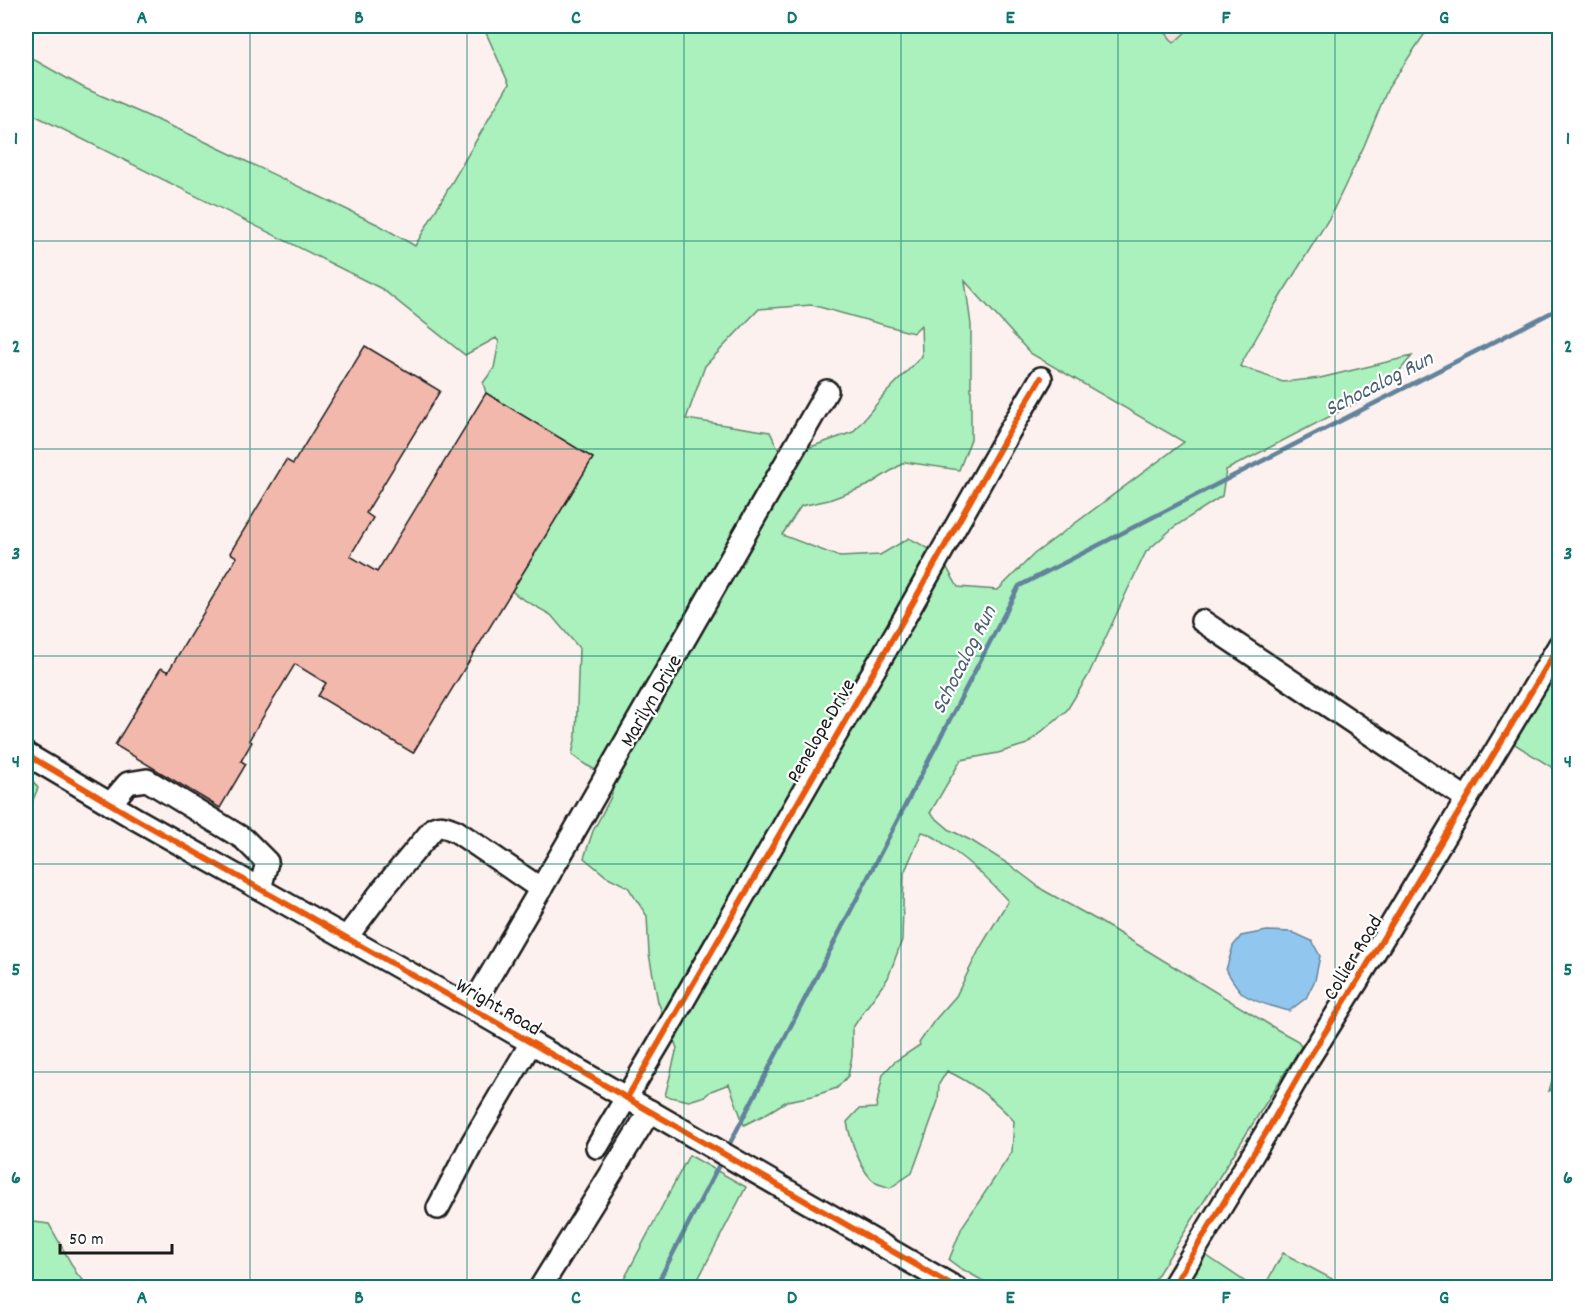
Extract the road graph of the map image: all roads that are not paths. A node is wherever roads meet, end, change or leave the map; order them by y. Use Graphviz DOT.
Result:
graph roads {
  1 [pos="1041,378"];
  2 [pos="827,391"];
  3 [pos="1202,621"];
  4 [pos="1560,644"];
  5 [pos="26,754"];
  6 [pos="1467,799"];
  7 [pos="111,804"];
  8 [pos="260,889"];
  9 [pos="541,889"];
  10 [pos="346,938"];
  11 [pos="471,1008"];
  12 [pos="531,1042"];
  13 [pos="627,1098"];
  14 [pos="650,1111"];
  15 [pos="597,1147"];
  16 [pos="438,1208"];
  17 [pos="1176,1286"];
  18 [pos="540,1287"];
  19 [pos="956,1287"];
  1 -- 13 [label="street, Penelope Drive"];
  2 -- 9 [label="street, Marilyn Drive"];
  3 -- 6 [label="street"];
  4 -- 6 [label="street, Collier Road"];
  5 -- 7 [label="street, Wright Road"];
  6 -- 17 [label="street, Collier Road"];
  7 -- 8 [label="street, Wright Road"];
  7 -- 8 [label="street"];
  8 -- 10 [label="street, Wright Road"];
  9 -- 10 [label="street"];
  9 -- 11 [label="street, Marilyn Drive"];
  10 -- 11 [label="street, Wright Road"];
  11 -- 12 [label="street, Wright Road"];
  12 -- 13 [label="street, Wright Road"];
  12 -- 16 [label="street"];
  13 -- 14 [label="street, Wright Road"];
  13 -- 15 [label="street, Penelope Drive"];
  14 -- 18 [label="street"];
  14 -- 19 [label="street, Wright Road"];
}
